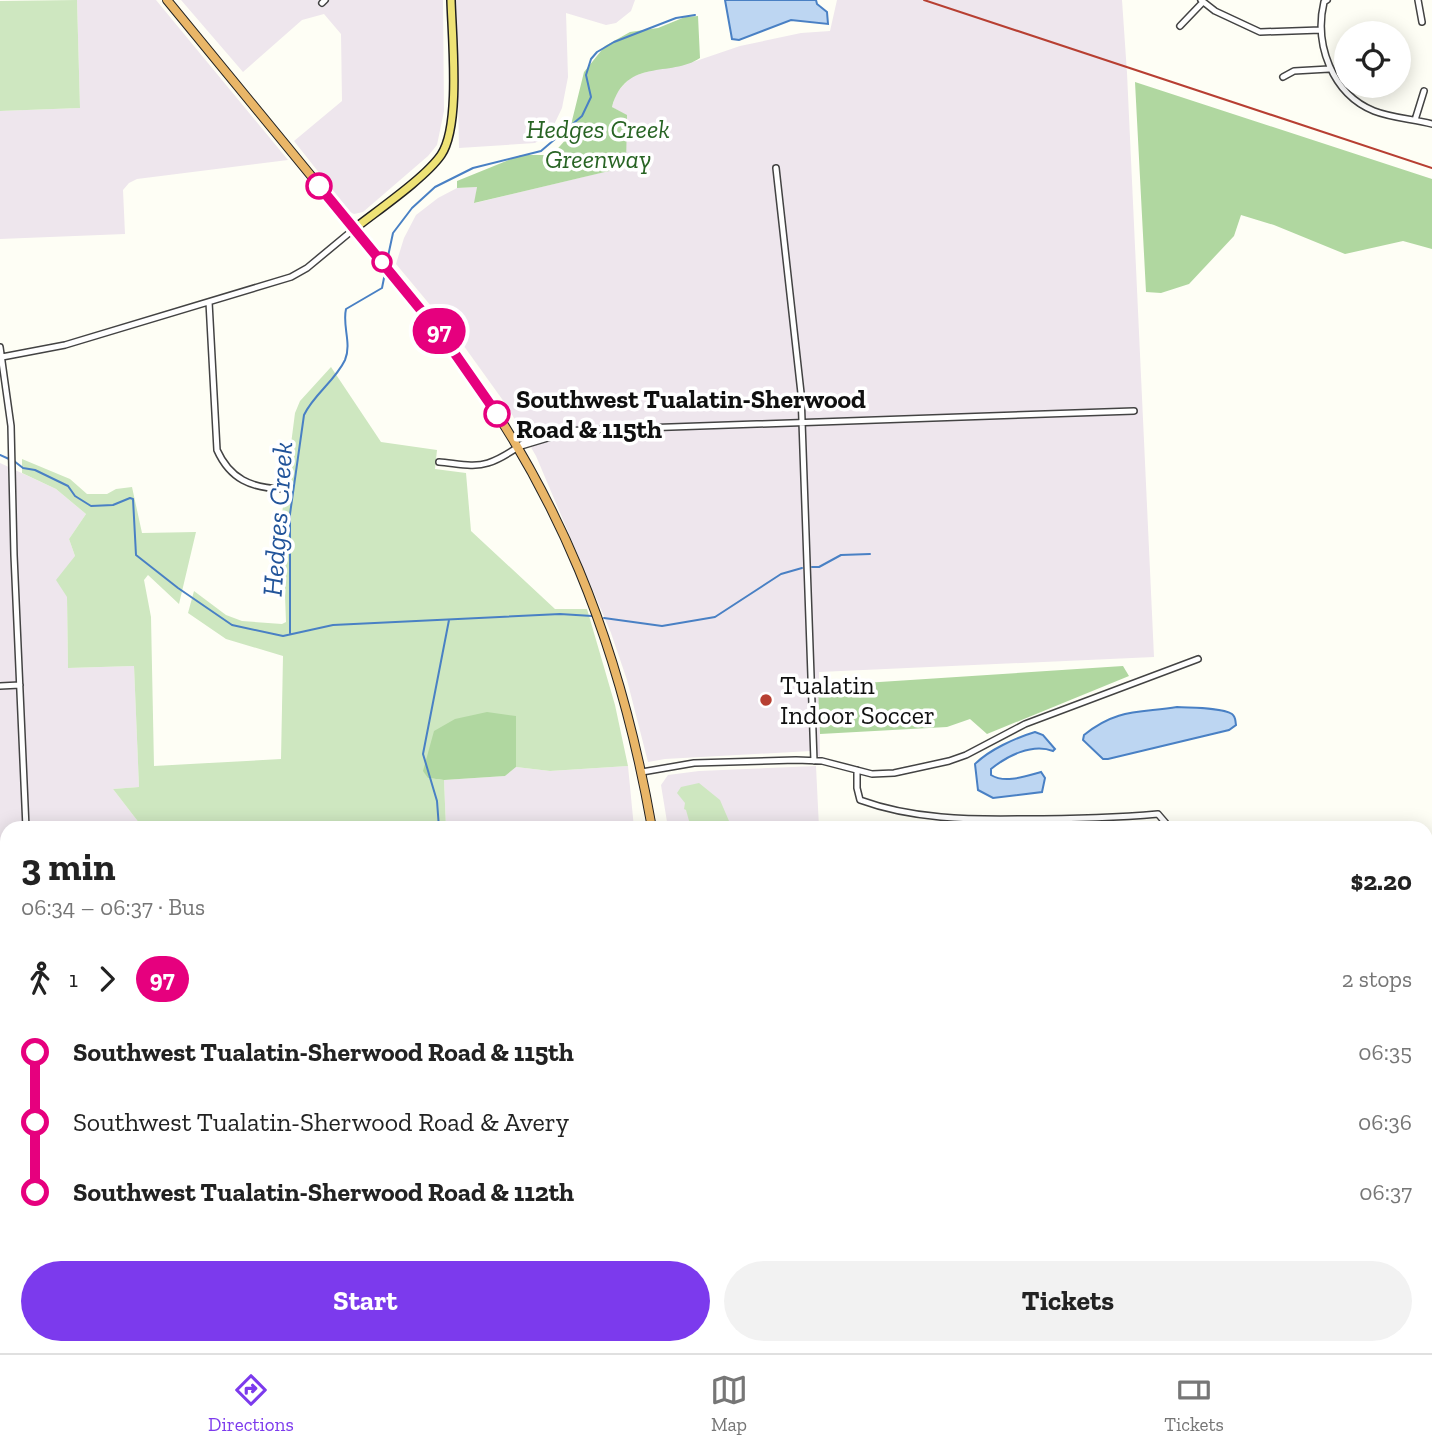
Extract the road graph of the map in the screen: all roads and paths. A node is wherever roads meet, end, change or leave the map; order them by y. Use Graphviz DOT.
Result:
graph roads {
  1 [pos="166,0"];
  2 [pos="451,0"];
  3 [pos="1327,0"];
  4 [pos="1419,0"];
  5 [pos="1202,1"];
  6 [pos="1422,22"];
  7 [pos="1180,26"];
  8 [pos="1321,30"];
  9 [pos="1329,69"];
  10 [pos="1283,77"];
  11 [pos="1424,91"];
  12 [pos="1415,120"];
  13 [pos="1432,124"];
  14 [pos="776,168"];
  15 [pos="354,229"];
  16 [pos="209,302"];
  17 [pos="0,347"];
  18 [pos="2,358"];
  19 [pos="1134,411"];
  20 [pos="802,422"];
  21 [pos="519,447"];
  22 [pos="439,462"];
  23 [pos="282,489"];
  24 [pos="1198,659"];
  25 [pos="20,685"];
  26 [pos="0,686"];
  27 [pos="814,761"];
  28 [pos="858,770"];
  29 [pos="642,772"];
  30 [pos="26,821"];
  31 [pos="651,821"];
  32 [pos="1164,821"];
  1 -- 15 [label="highway"];
  2 -- 15 [label="main road"];
  3 -- 8 [label="street"];
  4 -- 6 [label="street"];
  5 -- 7 [label="street"];
  5 -- 8 [label="street"];
  8 -- 9 [label="street"];
  9 -- 10 [label="street"];
  9 -- 12 [label="street"];
  11 -- 12 [label="street"];
  12 -- 13 [label="street"];
  14 -- 20 [label="street"];
  15 -- 16 [label="street"];
  15 -- 21 [label="highway"];
  16 -- 18 [label="street"];
  16 -- 23 [label="street"];
  17 -- 18 [label="street"];
  18 -- 25 [label="street"];
  19 -- 20 [label="street"];
  20 -- 21 [label="street"];
  20 -- 27 [label="street"];
  21 -- 22 [label="street"];
  21 -- 29 [label="highway"];
  24 -- 28 [label="street"];
  25 -- 26 [label="street"];
  25 -- 30 [label="street"];
  27 -- 28 [label="street"];
  27 -- 29 [label="street"];
  28 -- 32 [label="street"];
  29 -- 31 [label="highway"];
}
